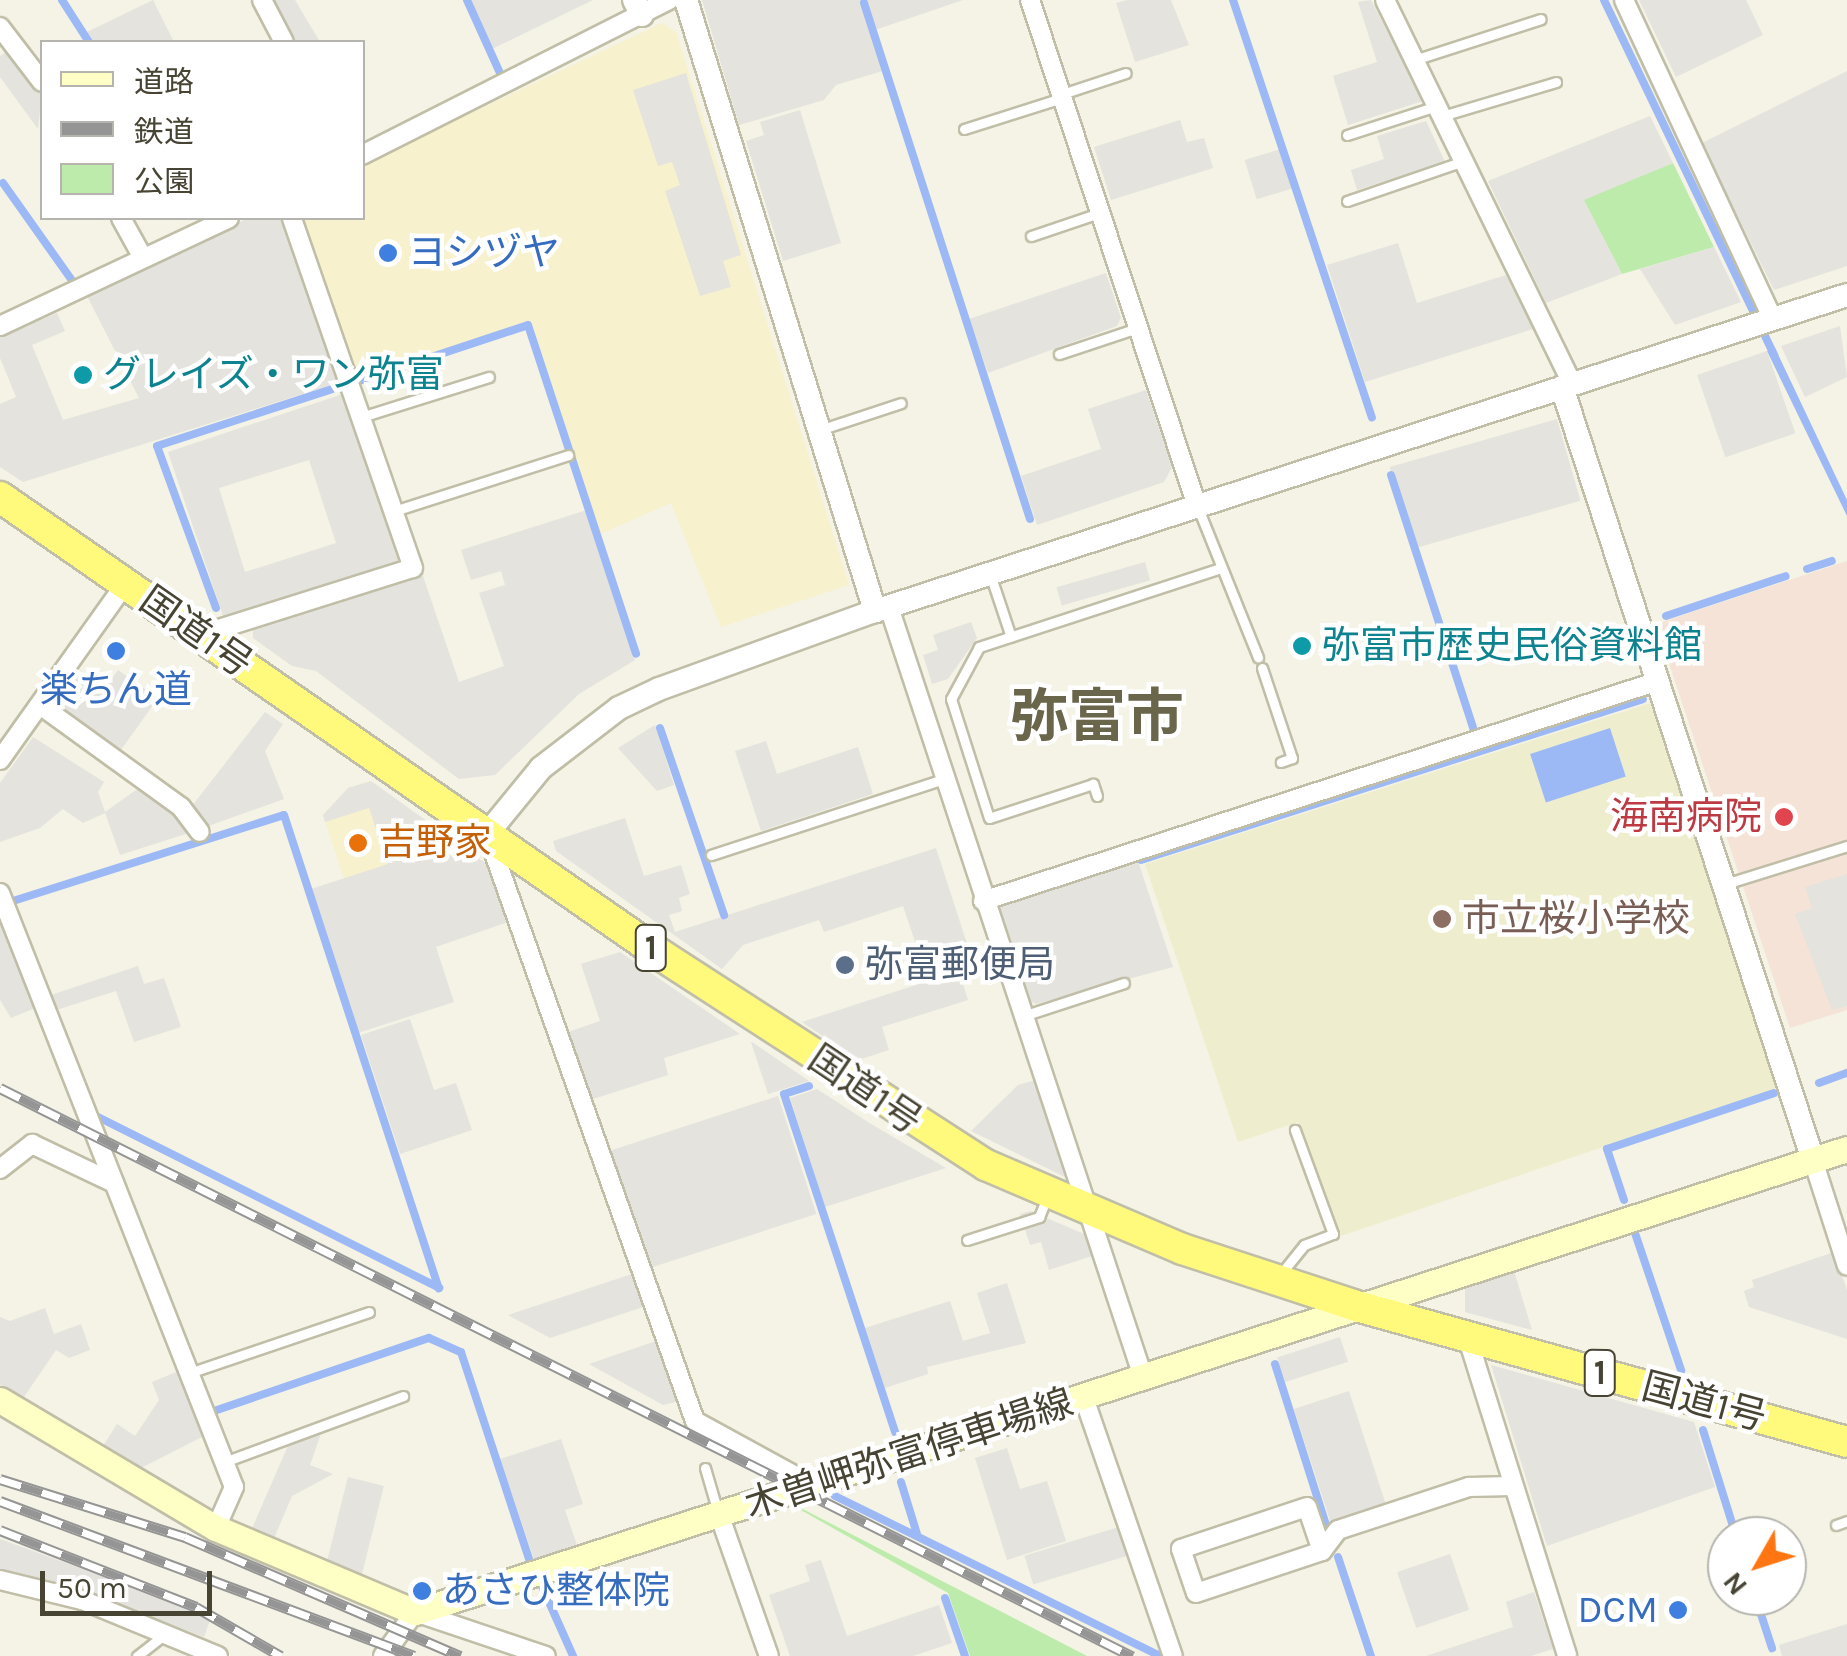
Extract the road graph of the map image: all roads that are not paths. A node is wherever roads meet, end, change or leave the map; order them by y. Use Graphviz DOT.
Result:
graph roads {
  1 [pos="262,0"];
  2 [pos="668,0"];
  3 [pos="686,0"];
  4 [pos="1030,0"];
  5 [pos="1385,0"];
  6 [pos="1624,0"];
  7 [pos="638,8"];
  8 [pos="1541,19"];
  9 [pos="0,27"];
  10 [pos="283,40"];
  11 [pos="1414,60"];
  12 [pos="1126,73"];
  13 [pos="40,79"];
  14 [pos="1556,82"];
  15 [pos="1061,96"];
  16 [pos="1439,111"];
  17 [pos="964,129"];
  18 [pos="1347,135"];
  19 [pos="365,153"];
  20 [pos="1464,161"];
  21 [pos="1347,201"];
  22 [pos="1099,212"];
  23 [pos="121,220"];
  24 [pos="224,220"];
  25 [pos="293,220"];
  26 [pos="1031,236"];
  27 [pos="142,256"];
  28 [pos="1847,296"];
  29 [pos="1762,323"];
  30 [pos="0,326"];
  31 [pos="1136,328"];
  32 [pos="1059,354"];
  33 [pos="490,377"];
  34 [pos="1567,386"];
  35 [pos="901,403"];
  36 [pos="361,417"];
  37 [pos="820,430"];
  38 [pos="568,456"];
  39 [pos="0,497"];
  40 [pos="1197,506"];
  41 [pos="393,511"];
  42 [pos="1218,569"];
  43 [pos="990,574"];
  44 [pos="126,583"];
  45 [pos="882,609"];
  46 [pos="200,636"];
  47 [pos="1011,637"];
  48 [pos="1655,682"];
  49 [pos="40,705"];
  50 [pos="0,760"];
  51 [pos="1281,762"];
  52 [pos="946,778"];
  53 [pos="1097,796"];
  54 [pos="200,832"];
  55 [pos="487,834"];
  56 [pos="1847,846"];
  57 [pos="711,855"];
  58 [pos="1722,885"];
  59 [pos="0,892"];
  60 [pos="983,901"];
  61 [pos="1124,983"];
  62 [pos="1026,1015"];
  63 [pos="1296,1130"];
  64 [pos="1847,1150"];
  65 [pos="1813,1160"];
  66 [pos="0,1169"];
  67 [pos="114,1183"];
  68 [pos="1048,1195"];
  69 [pos="1088,1211"];
  70 [pos="967,1240"];
  71 [pos="1847,1266"];
  72 [pos="1276,1279"];
  73 [pos="1353,1305"];
  74 [pos="369,1312"];
  75 [pos="1466,1336"];
  76 [pos="189,1373"];
  77 [pos="1143,1377"];
  78 [pos="403,1396"];
  79 [pos="1084,1398"];
  80 [pos="0,1400"];
  81 [pos="1847,1442"];
  82 [pos="224,1462"];
  83 [pos="705,1468"];
  84 [pos="812,1485"];
  85 [pos="1512,1486"];
  86 [pos="720,1516"];
  87 [pos="1847,1521"];
  88 [pos="1836,1524"];
  89 [pos="216,1528"];
  90 [pos="1322,1551"];
  91 [pos="0,1580"];
  92 [pos="415,1612"];
  93 [pos="167,1632"];
  94 [pos="769,1651"];
  95 [pos="137,1656"];
  96 [pos="218,1656"];
  97 [pos="384,1656"];
  98 [pos="546,1656"];
  99 [pos="1173,1656"];
  100 [pos="1567,1656"];
  1 -- 10 [label="street"];
  2 -- 7 [label="street"];
  3 -- 37 [label="street"];
  4 -- 15 [label="street"];
  5 -- 11 [label="street"];
  6 -- 29 [label="street"];
  7 -- 19 [label="street"];
  8 -- 11 [label="lane"];
  9 -- 13 [label="street"];
  11 -- 16 [label="street"];
  12 -- 15 [label="lane"];
  14 -- 16 [label="lane"];
  15 -- 17 [label="lane"];
  15 -- 22 [label="street"];
  16 -- 18 [label="lane"];
  16 -- 20 [label="street"];
  20 -- 21 [label="lane"];
  20 -- 34 [label="street"];
  22 -- 26 [label="lane"];
  22 -- 31 [label="street"];
  23 -- 27 [label="street"];
  24 -- 27 [label="street"];
  25 -- 36 [label="street"];
  27 -- 30 [label="street"];
  28 -- 29 [label="street"];
  29 -- 34 [label="street"];
  31 -- 32 [label="lane"];
  31 -- 40 [label="street"];
  33 -- 36 [label="lane"];
  34 -- 40 [label="street"];
  34 -- 48 [label="street"];
  35 -- 37 [label="lane"];
  36 -- 41 [label="street"];
  37 -- 45 [label="street"];
  38 -- 41 [label="lane"];
  39 -- 44 [label="highway, 国道1号 / 1"];
  40 -- 42 [label="lane"];
  40 -- 43 [label="street"];
  41 -- 46 [label="street"];
  42 -- 47 [label="lane"];
  42 -- 51 [label="lane"];
  43 -- 45 [label="street"];
  43 -- 47 [label="lane"];
  44 -- 46 [label="highway, 国道1号 / 1"];
  44 -- 49 [label="street"];
  45 -- 52 [label="street"];
  45 -- 55 [label="street"];
  46 -- 55 [label="highway, 国道1号 / 1"];
  47 -- 53 [label="lane"];
  48 -- 58 [label="street"];
  48 -- 60 [label="street"];
  49 -- 50 [label="street"];
  49 -- 54 [label="street"];
  52 -- 57 [label="lane"];
  52 -- 60 [label="street"];
  55 -- 68 [label="highway, 国道1号 / 1"];
  55 -- 84 [label="street"];
  56 -- 58 [label="lane"];
  58 -- 65 [label="street"];
  59 -- 67 [label="street"];
  60 -- 62 [label="street"];
  61 -- 62 [label="lane"];
  62 -- 69 [label="street"];
  63 -- 72 [label="lane"];
  64 -- 65 [label="main road, 木曽岬弥富停車場線"];
  65 -- 71 [label="street"];
  65 -- 73 [label="main road, 木曽岬弥富停車場線"];
  66 -- 67 [label="street"];
  67 -- 76 [label="street"];
  68 -- 69 [label="highway, 国道1号 / 1"];
  68 -- 70 [label="lane"];
  69 -- 72 [label="highway, 国道1号 / 1"];
  69 -- 77 [label="street"];
  72 -- 73 [label="highway, 国道1号 / 1"];
  73 -- 75 [label="highway, 国道1号 / 1"];
  73 -- 77 [label="main road, 木曽岬弥富停車場線"];
  74 -- 76 [label="lane"];
  75 -- 81 [label="highway, 国道1号 / 1"];
  75 -- 85 [label="street"];
  76 -- 82 [label="street"];
  77 -- 79 [label="main road, 木曽岬弥富停車場線"];
  78 -- 82 [label="lane"];
  79 -- 84 [label="main road, 木曽岬弥富停車場線"];
  79 -- 99 [label="street"];
  80 -- 89 [label="main road"];
  82 -- 89 [label="street"];
  83 -- 86 [label="lane"];
  84 -- 86 [label="main road, 木曽岬弥富停車場線"];
  85 -- 90 [label="street"];
  85 -- 100 [label="street"];
  86 -- 92 [label="main road, 木曽岬弥富停車場線"];
  86 -- 94 [label="street"];
  87 -- 88 [label="lane"];
  89 -- 92 [label="main road"];
  90 -- 90 [label="street"];
  91 -- 93 [label="street"];
  92 -- 97 [label="street"];
  92 -- 98 [label="street"];
  93 -- 95 [label="lane"];
  93 -- 96 [label="street"];
}
